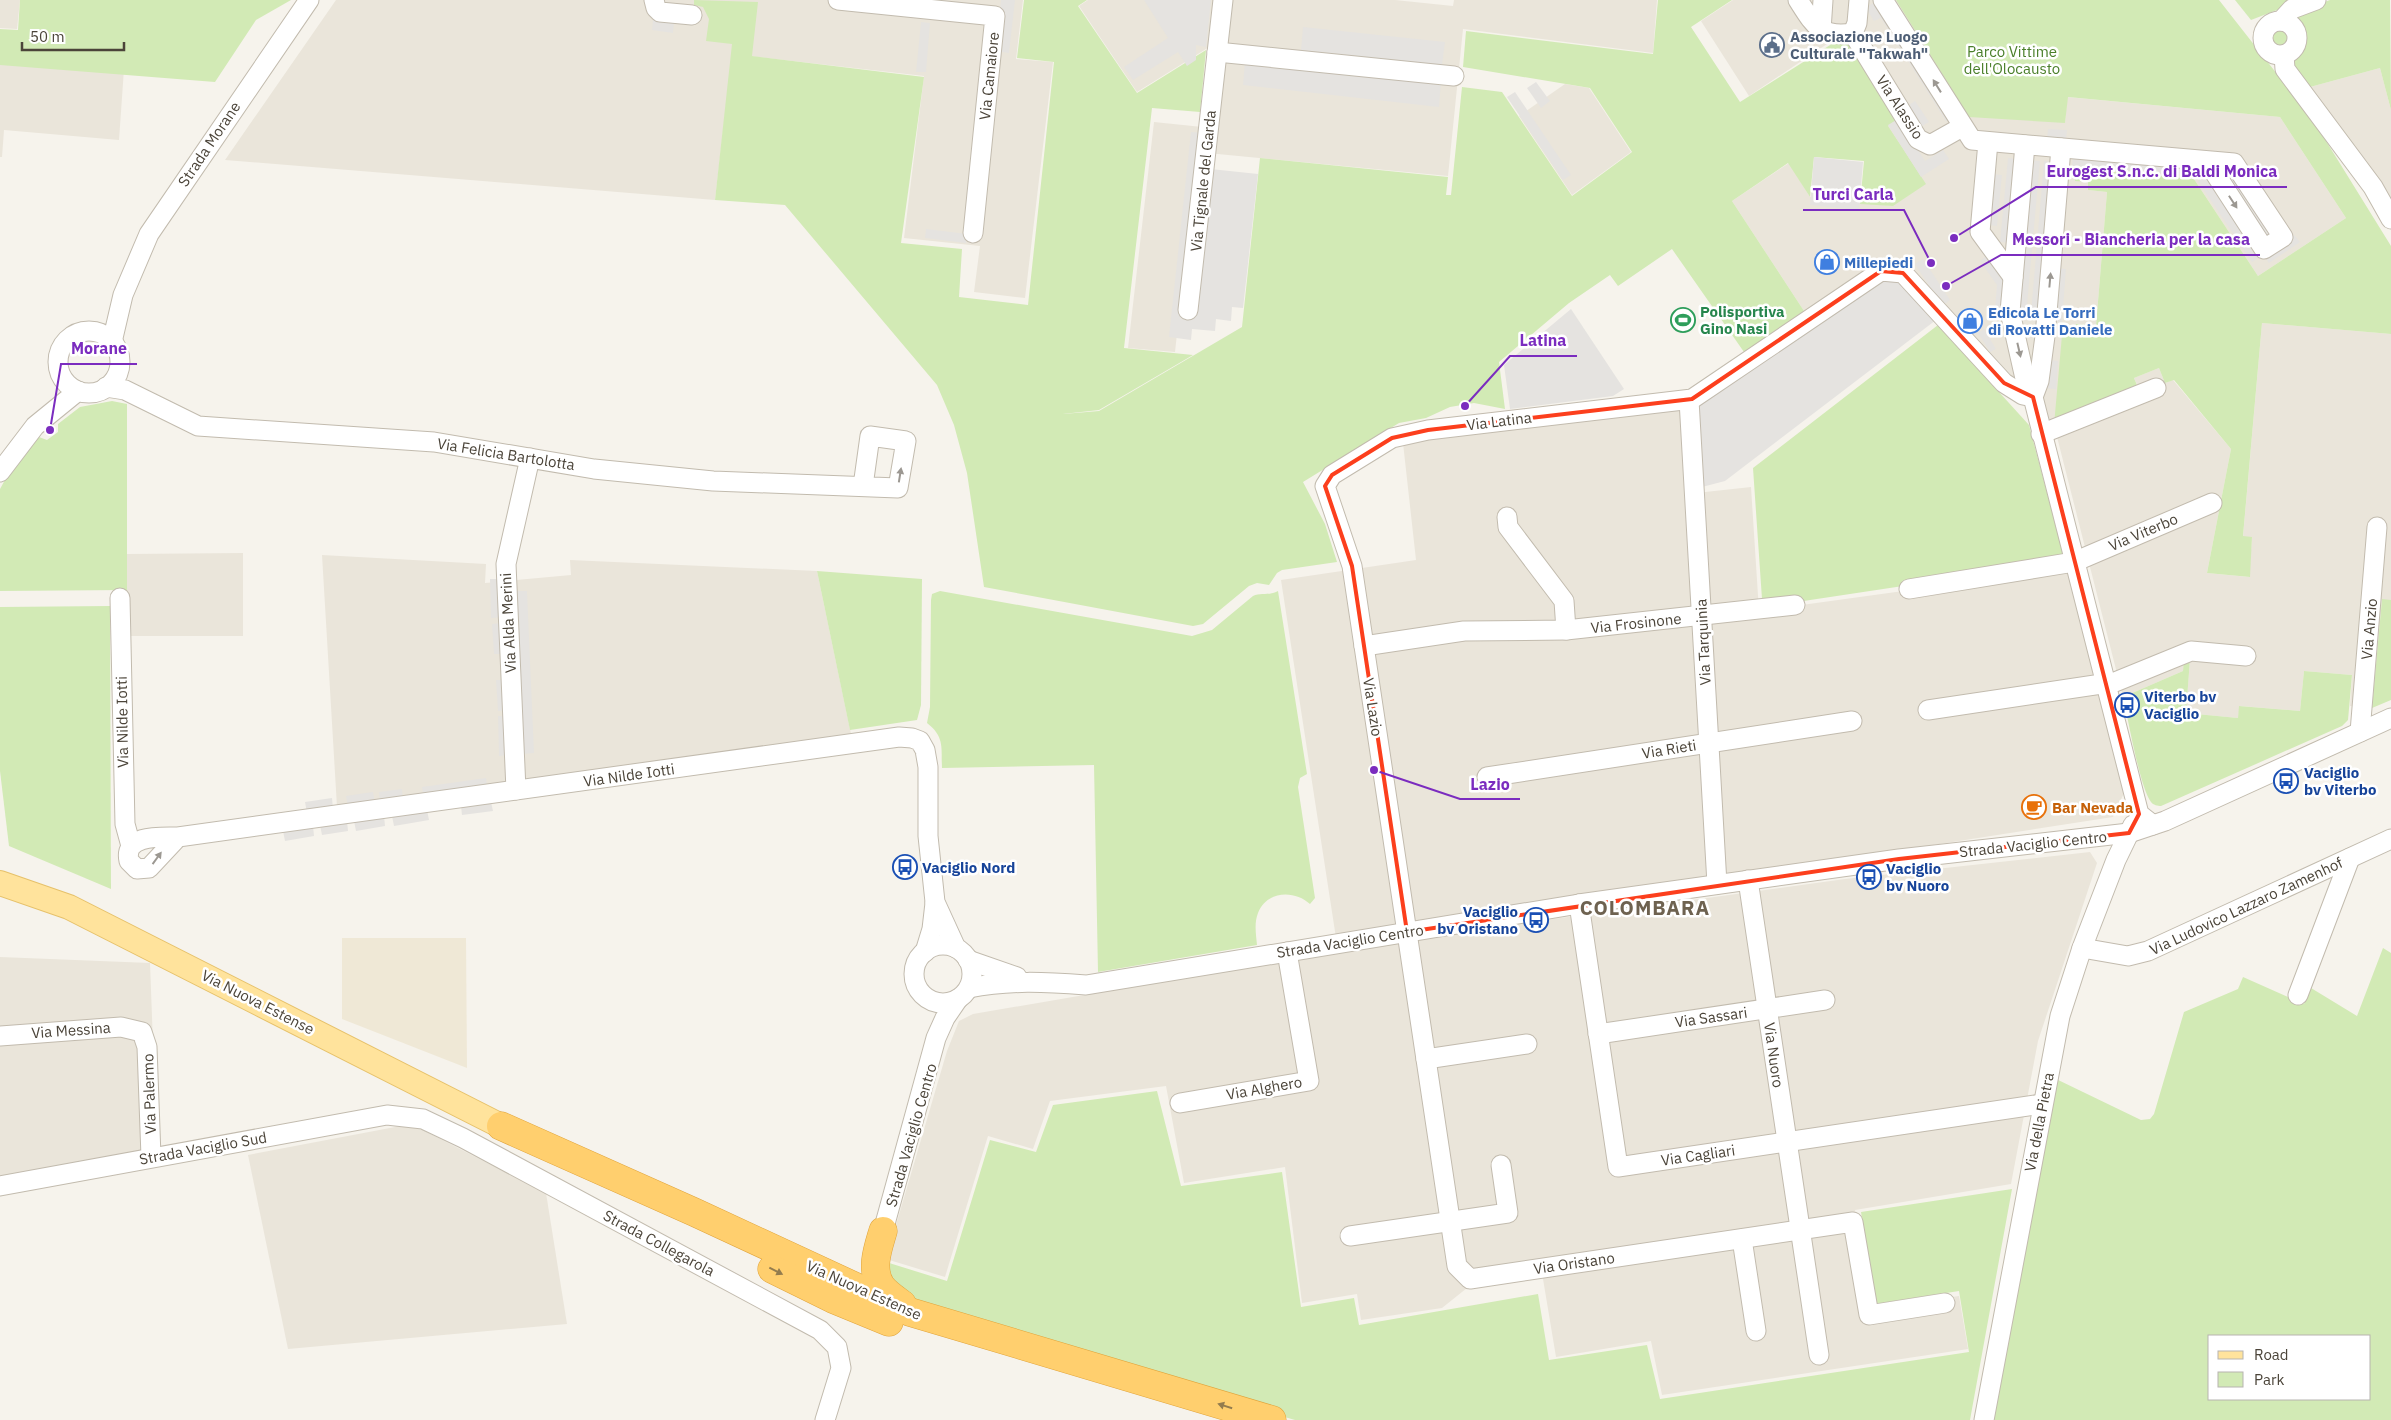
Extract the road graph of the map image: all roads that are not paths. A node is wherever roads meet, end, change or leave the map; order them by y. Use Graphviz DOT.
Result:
graph roads {
  1 [pos="309,0"];
  2 [pos="654,0"];
  3 [pos="838,0"];
  4 [pos="1222,0"];
  5 [pos="1798,0"];
  6 [pos="1823,0"];
  7 [pos="1860,0"];
  8 [pos="1883,0"];
  9 [pos="2316,0"];
  10 [pos="692,16"];
  11 [pos="2281,21"];
  12 [pos="1821,30"];
  13 [pos="1852,33"];
  14 [pos="1217,52"];
  15 [pos="2284,55"];
  16 [pos="1454,76"];
  17 [pos="1962,127"];
  18 [pos="1988,142"];
  19 [pos="2025,145"];
  20 [pos="2062,148"];
  21 [pos="2207,162"];
  22 [pos="2391,219"];
  23 [pos="973,233"];
  24 [pos="2013,277"];
  25 [pos="123,295"];
  26 [pos="1188,310"];
  27 [pos="95,332"];
  28 [pos="112,342"];
  29 [pos="119,362"];
  30 [pos="63,378"];
  31 [pos="106,387"];
  32 [pos="2156,388"];
  33 [pos="78,391"];
  34 [pos="2033,397"];
  35 [pos="1689,400"];
  36 [pos="155,403"];
  37 [pos="35,426"];
  38 [pos="2041,434"];
  39 [pos="530,458"];
  40 [pos="0,472"];
  41 [pos="863,486"];
  42 [pos="1325,486"];
  43 [pos="2212,503"];
  44 [pos="1506,517"];
  45 [pos="2378,527"];
  46 [pos="2074,562"];
  47 [pos="1909,589"];
  48 [pos="120,598"];
  49 [pos="1795,606"];
  50 [pos="1702,616"];
  51 [pos="1566,630"];
  52 [pos="1364,646"];
  53 [pos="2246,656"];
  54 [pos="2105,683"];
  55 [pos="1928,710"];
  56 [pos="2391,718"];
  57 [pos="1852,721"];
  58 [pos="2360,732"];
  59 [pos="1709,743"];
  60 [pos="1487,776"];
  61 [pos="516,790"];
  62 [pos="2146,819"];
  63 [pos="2129,833"];
  64 [pos="178,837"];
  65 [pos="2391,839"];
  66 [pos="131,846"];
  67 [pos="2350,858"];
  68 [pos="1748,880"];
  69 [pos="1717,884"];
  70 [pos="4,885"];
  71 [pos="935,902"];
  72 [pos="1579,904"];
  73 [pos="1407,932"];
  74 [pos="2082,948"];
  75 [pos="925,952"];
  76 [pos="1288,952"];
  77 [pos="962,954"];
  78 [pos="1031,981"];
  79 [pos="964,993"];
  80 [pos="923,994"];
  81 [pos="2298,995"];
  82 [pos="1825,1000"];
  83 [pos="1767,1008"];
  84 [pos="142,1032"];
  85 [pos="1598,1034"];
  86 [pos="0,1036"];
  87 [pos="936,1038"];
  88 [pos="1527,1044"];
  89 [pos="1426,1059"];
  90 [pos="1180,1103"];
  91 [pos="2042,1104"];
  92 [pos="407,1116"];
  93 [pos="500,1126"];
  94 [pos="1787,1142"];
  95 [pos="151,1157"];
  96 [pos="1501,1165"];
  97 [pos="0,1186"];
  98 [pos="1450,1222"];
  99 [pos="1800,1230"];
  100 [pos="1350,1236"];
  101 [pos="1742,1239"];
  102 [pos="880,1242"];
  103 [pos="797,1260"];
  104 [pos="1945,1304"];
  105 [pos="910,1312"];
  106 [pos="1756,1331"];
  107 [pos="1819,1355"];
  108 [pos="825,1420"];
  109 [pos="1207,1420"];
  110 [pos="1272,1420"];
  111 [pos="1984,1420"];
  1 -- 25 [label="street, Strada Morane"];
  2 -- 10 [label="street"];
  3 -- 23 [label="street, Via Camaiore"];
  4 -- 14 [label="street, Via Tignale del Garda"];
  5 -- 12 [label="street"];
  6 -- 12 [label="street"];
  7 -- 13 [label="street"];
  17 -- 8 [label="street, one-way"];
  9 -- 11 [label="street"];
  11 -- 15 [label="street"];
  11 -- 15 [label="street"];
  12 -- 13 [label="street"];
  13 -- 17 [label="street, Via Alassio"];
  14 -- 16 [label="street"];
  14 -- 26 [label="street, Via Tignale del Garda"];
  15 -- 22 [label="street"];
  17 -- 18 [label="street"];
  18 -- 19 [label="street"];
  18 -- 24 [label="street"];
  19 -- 20 [label="street"];
  19 -- 24 [label="street"];
  20 -- 21 [label="street"];
  34 -- 20 [label="street, one-way"];
  21 -- 21 [label="street, one-way"];
  24 -- 34 [label="street, one-way"];
  25 -- 27 [label="street, Strada Morane"];
  25 -- 28 [label="street, Strada Morane"];
  27 -- 28 [label="street"];
  27 -- 30 [label="street"];
  28 -- 29 [label="street"];
  29 -- 31 [label="street"];
  29 -- 36 [label="street, Via Felicia Bartolotta"];
  30 -- 33 [label="street"];
  30 -- 37 [label="street"];
  31 -- 33 [label="street"];
  31 -- 36 [label="street, Via Felicia Bartolotta"];
  32 -- 38 [label="street"];
  33 -- 37 [label="street"];
  34 -- 35 [label="street"];
  34 -- 38 [label="street"];
  35 -- 42 [label="street, Via Latina"];
  35 -- 50 [label="street, Via Tarquinia"];
  36 -- 39 [label="street, Via Felicia Bartolotta"];
  37 -- 40 [label="street"];
  38 -- 46 [label="street"];
  39 -- 41 [label="street, Via Felicia Bartolotta"];
  39 -- 61 [label="street, Via Alda Merini"];
  42 -- 52 [label="street, Via Lazio"];
  43 -- 46 [label="street, Via Viterbo"];
  44 -- 51 [label="street"];
  45 -- 58 [label="street, Via Anzio"];
  46 -- 47 [label="street"];
  46 -- 54 [label="street"];
  48 -- 66 [label="street, Via Nilde Iotti"];
  49 -- 50 [label="street, Via Frosinone"];
  50 -- 51 [label="street, Via Frosinone"];
  50 -- 59 [label="street, Via Tarquinia"];
  51 -- 52 [label="street, Via Frosinone"];
  52 -- 73 [label="street, Via Lazio"];
  53 -- 54 [label="street"];
  54 -- 55 [label="street"];
  54 -- 62 [label="street"];
  56 -- 58 [label="street"];
  57 -- 59 [label="street, Via Rieti"];
  58 -- 62 [label="street"];
  59 -- 60 [label="street, Via Rieti"];
  59 -- 69 [label="street, Via Tarquinia"];
  61 -- 64 [label="street, Via Nilde Iotti"];
  61 -- 71 [label="street, Via Nilde Iotti"];
  62 -- 63 [label="street"];
  63 -- 68 [label="street, Strada Vaciglio Centro"];
  63 -- 74 [label="street, Via della Pietra"];
  64 -- 66 [label="street, Via Nilde Iotti"];
  66 -- 64 [label="street, Via Nilde Iotti, one-way"];
  65 -- 67 [label="street, Via Ludovico Lazzaro Zamenhof"];
  67 -- 74 [label="street, Via Ludovico Lazzaro Zamenhof"];
  67 -- 81 [label="street, Via Ludovico Lazzaro Zamenhof"];
  68 -- 69 [label="street, Strada Vaciglio Centro"];
  68 -- 83 [label="street, Via Nuoro"];
  69 -- 72 [label="street, Strada Vaciglio Centro"];
  70 -- 93 [label="main road, Via Nuova Estense"];
  71 -- 75 [label="street, Via Nilde Iotti"];
  71 -- 77 [label="street, Via Nilde Iotti"];
  72 -- 73 [label="street, Strada Vaciglio Centro"];
  72 -- 85 [label="street, Via Cagliari"];
  73 -- 76 [label="street, Strada Vaciglio Centro"];
  73 -- 89 [label="street, Via Oristano"];
  74 -- 91 [label="street, Via della Pietra"];
  75 -- 77 [label="street"];
  75 -- 80 [label="street"];
  76 -- 78 [label="street, Strada Vaciglio Centro"];
  76 -- 90 [label="street, Via Alghero"];
  77 -- 78 [label="street, Strada Vaciglio Centro"];
  77 -- 79 [label="street"];
  78 -- 79 [label="street, Strada Vaciglio Centro"];
  79 -- 80 [label="street"];
  79 -- 87 [label="street, Strada Vaciglio Centro"];
  80 -- 87 [label="street, Strada Vaciglio Centro"];
  82 -- 83 [label="street, Via Sassari"];
  83 -- 85 [label="street, Via Sassari"];
  83 -- 94 [label="street, Via Nuoro"];
  84 -- 86 [label="street, Via Messina"];
  84 -- 95 [label="street, Via Palermo"];
  85 -- 94 [label="street, Via Cagliari"];
  87 -- 102 [label="street, Strada Vaciglio Centro"];
  88 -- 89 [label="street"];
  89 -- 98 [label="street, Via Oristano"];
  91 -- 94 [label="street, Via Cagliari"];
  91 -- 111 [label="street, Via della Pietra"];
  92 -- 95 [label="street, Strada Vaciglio Sud"];
  92 -- 108 [label="street, Strada Collegarola"];
  93 -- 103 [label="highway, Via Nuova Estense"];
  93 -- 109 [label="highway, Via Nuova Estense, one-way"];
  94 -- 99 [label="street, Via Nuoro"];
  95 -- 97 [label="street, Strada Vaciglio Sud"];
  96 -- 98 [label="street"];
  98 -- 100 [label="street"];
  98 -- 101 [label="street, Via Oristano"];
  99 -- 101 [label="street, Via Oristano"];
  99 -- 104 [label="street"];
  99 -- 107 [label="street, Via Nuoro"];
  101 -- 106 [label="street"];
  102 -- 103 [label="highway"];
  102 -- 105 [label="highway"];
  103 -- 105 [label="highway, Via Nuova Estense"];
  110 -- 105 [label="highway, Via Nuova Estense, one-way"];
}
